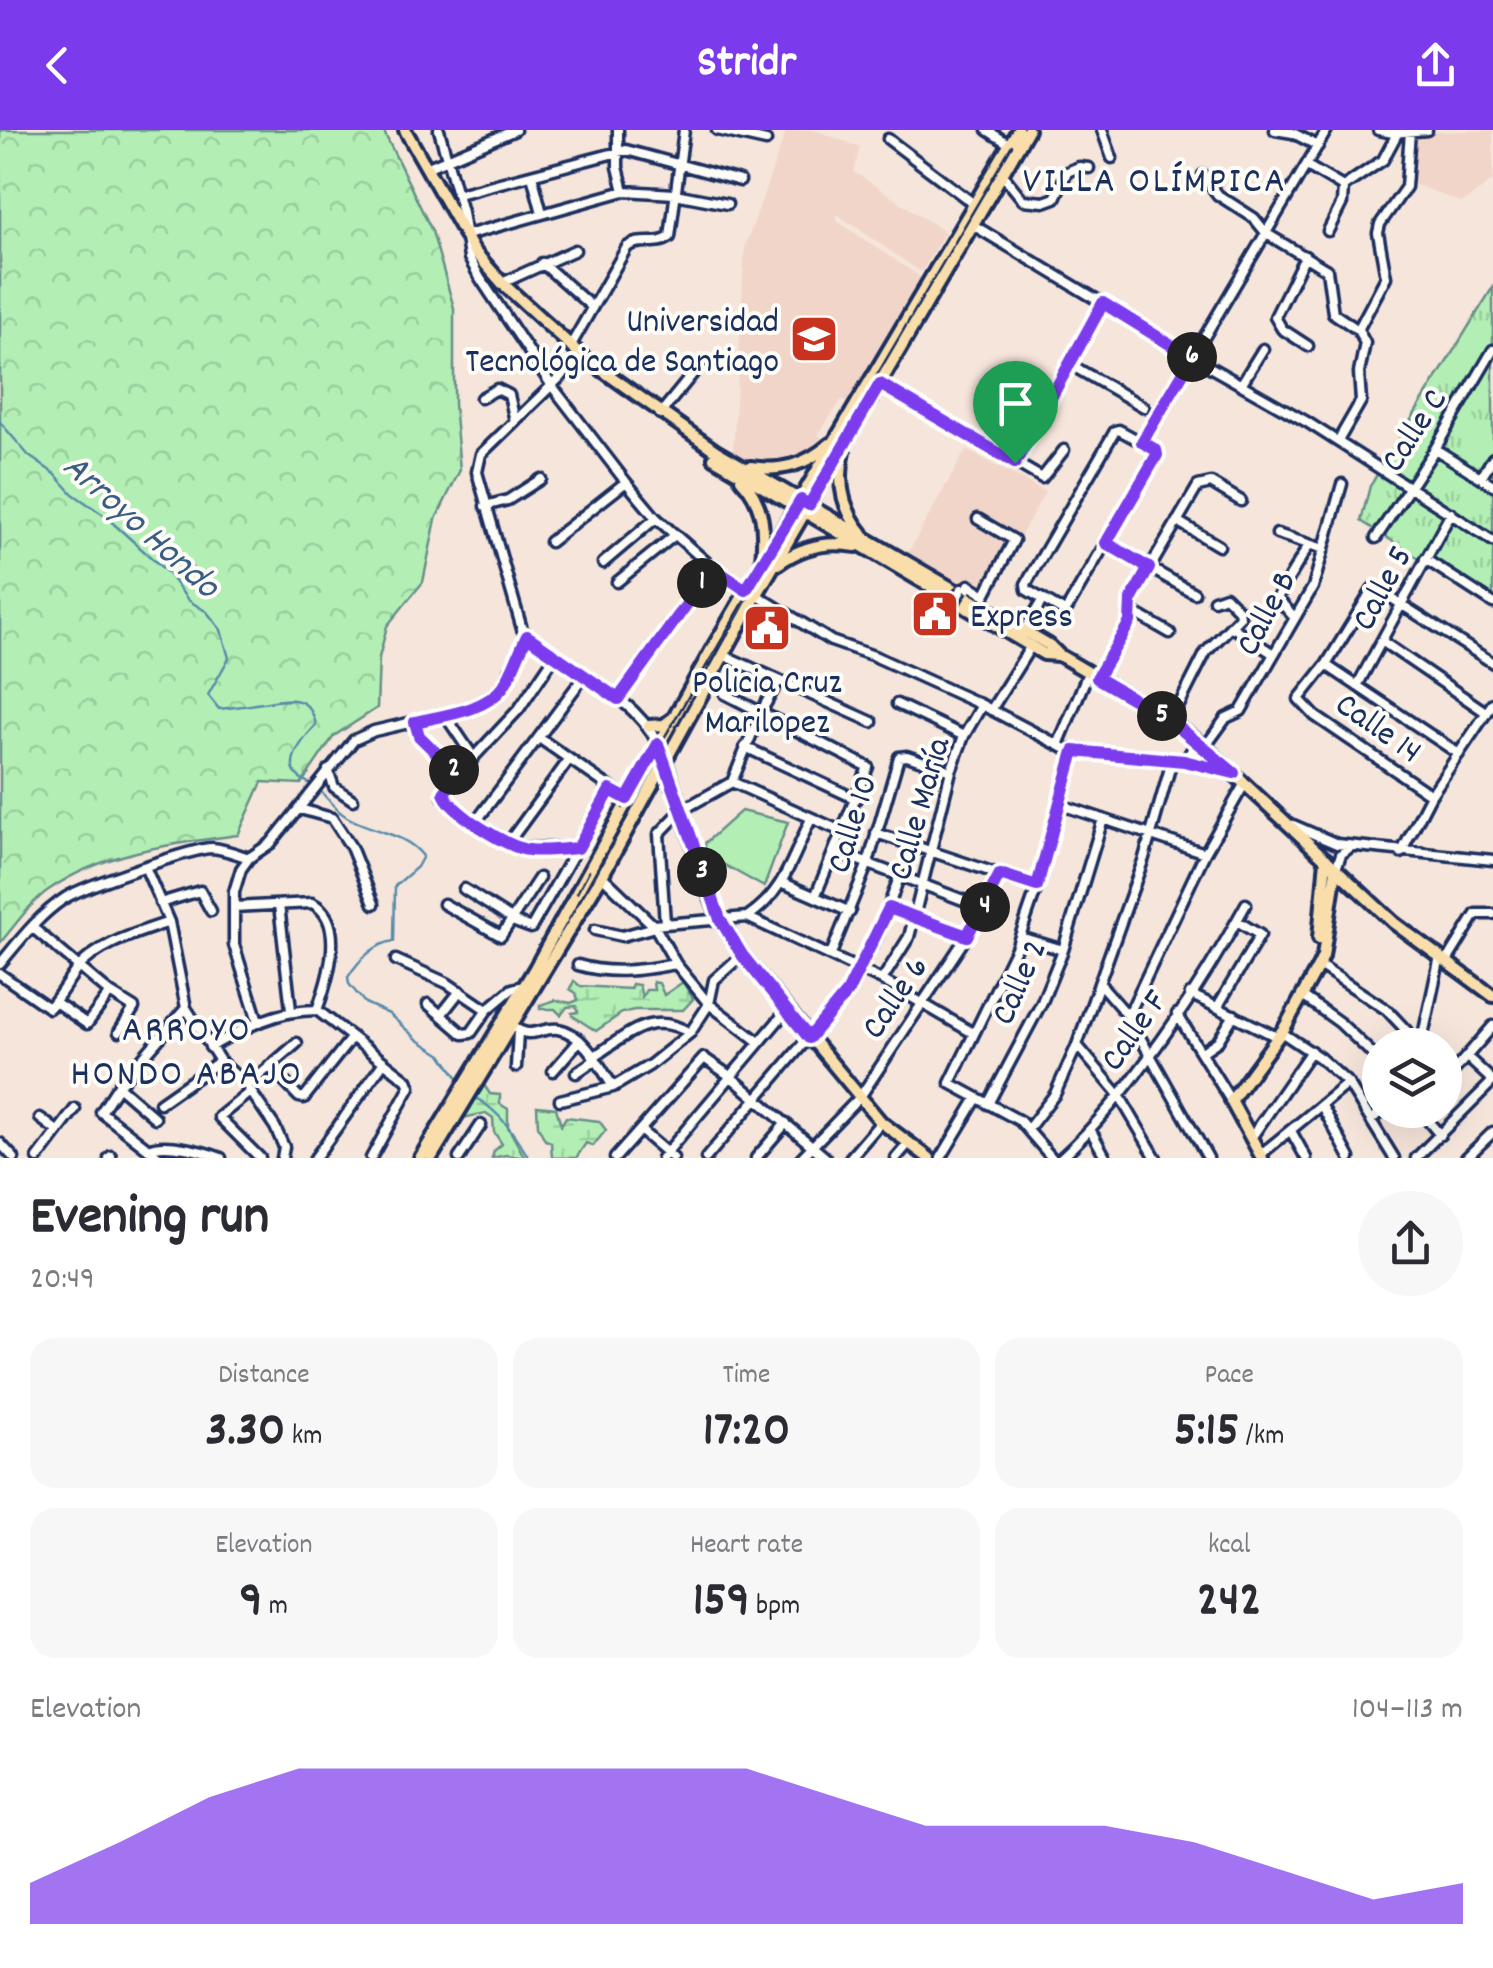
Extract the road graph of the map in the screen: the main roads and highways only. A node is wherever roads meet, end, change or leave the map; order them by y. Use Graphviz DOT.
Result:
graph roads {
  1 [pos="405,130"];
  2 [pos="1018,130"];
  3 [pos="1028,130"];
  4 [pos="614,380"];
  5 [pos="842,438"];
  6 [pos="732,465"];
  7 [pos="802,507"];
  8 [pos="870,546"];
  9 [pos="767,566"];
  10 [pos="751,593"];
  11 [pos="1022,635"];
  12 [pos="1059,655"];
  13 [pos="673,718"];
  14 [pos="649,726"];
  15 [pos="658,744"];
  16 [pos="664,759"];
  17 [pos="648,790"];
  18 [pos="676,792"];
  19 [pos="1326,859"];
  20 [pos="1336,870"];
  21 [pos="1353,886"];
  22 [pos="1332,892"];
  23 [pos="1319,965"];
  24 [pos="1493,996"];
  25 [pos="484,1060"];
  26 [pos="456,1108"];
  27 [pos="1261,1157"];
  28 [pos="420,1158"];
  29 [pos="431,1158"];
  30 [pos="929,1158"];
  1 -- 4 [label="main road"];
  2 -- 5 [label="main road"];
  3 -- 5 [label="main road"];
  4 -- 6 [label="main road"];
  4 -- 6 [label="main road"];
  5 -- 6 [label="main road"];
  5 -- 7 [label="main road"];
  5 -- 8 [label="main road"];
  6 -- 7 [label="main road"];
  6 -- 9 [label="main road"];
  7 -- 8 [label="main road"];
  7 -- 9 [label="main road"];
  8 -- 9 [label="main road"];
  8 -- 11 [label="main road"];
  8 -- 11 [label="main road"];
  9 -- 10 [label="main road"];
  10 -- 13 [label="main road"];
  10 -- 16 [label="main road"];
  11 -- 12 [label="main road"];
  11 -- 12 [label="main road"];
  12 -- 19 [label="main road"];
  13 -- 14 [label="main road"];
  13 -- 15 [label="main road"];
  15 -- 16 [label="main road"];
  15 -- 25 [label="main road"];
  16 -- 17 [label="main road"];
  16 -- 18 [label="main road"];
  17 -- 18 [label="main road"];
  17 -- 25 [label="main road"];
  18 -- 30 [label="main road"];
  19 -- 20 [label="main road"];
  19 -- 23 [label="main road"];
  20 -- 21 [label="main road"];
  20 -- 22 [label="main road"];
  21 -- 22 [label="main road"];
  21 -- 24 [label="main road"];
  22 -- 23 [label="main road"];
  23 -- 27 [label="main road"];
  25 -- 26 [label="main road"];
  26 -- 28 [label="main road"];
  26 -- 29 [label="main road"];
}
